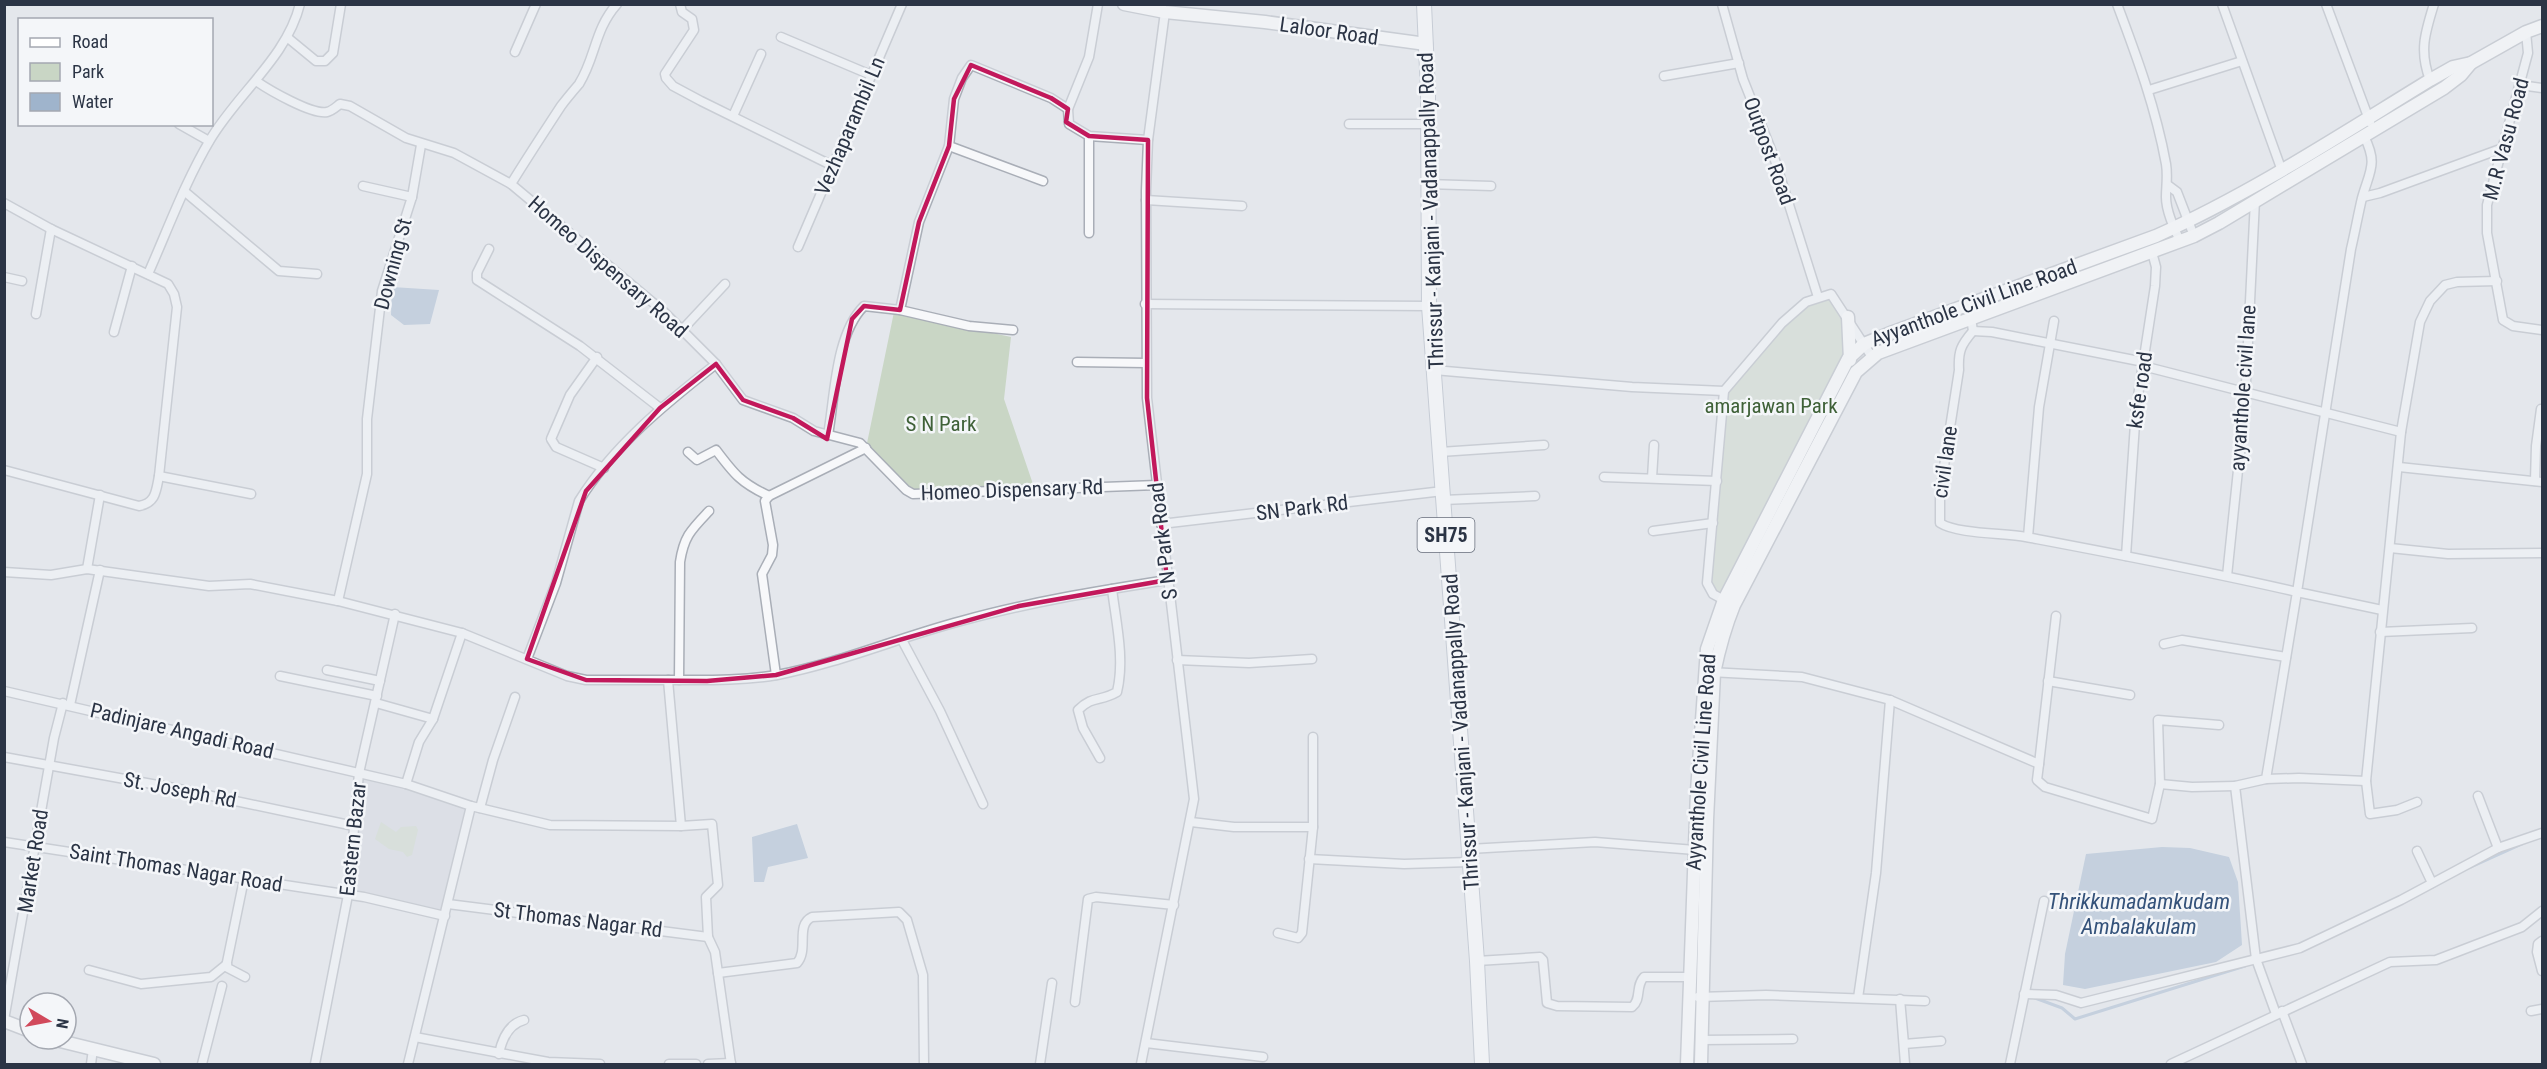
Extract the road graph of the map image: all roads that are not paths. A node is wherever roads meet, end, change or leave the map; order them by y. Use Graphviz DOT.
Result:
graph roads {
  1 [pos="300,4"];
  2 [pos="341,4"];
  3 [pos="536,4"];
  4 [pos="617,4"];
  5 [pos="680,4"];
  6 [pos="902,4"];
  7 [pos="1098,4"];
  8 [pos="1124,4"];
  9 [pos="1424,4"];
  10 [pos="1722,4"];
  11 [pos="2117,4"];
  12 [pos="2222,4"];
  13 [pos="2326,4"];
  14 [pos="2434,4"];
  15 [pos="1165,12"];
  16 [pos="2542,26"];
  17 [pos="2526,32"];
  18 [pos="781,37"];
  19 [pos="288,38"];
  20 [pos="1426,44"];
  21 [pos="515,52"];
  22 [pos="761,54"];
  23 [pos="2242,60"];
  24 [pos="1739,63"];
  25 [pos="2471,63"];
  26 [pos="871,75"];
  27 [pos="1664,76"];
  28 [pos="2430,80"];
  29 [pos="256,81"];
  30 [pos="2520,85"];
  31 [pos="2542,88"];
  32 [pos="2149,90"];
  33 [pos="1068,110"];
  34 [pos="733,117"];
  35 [pos="2368,118"];
  36 [pos="1349,124"];
  37 [pos="1428,124"];
  38 [pos="183,126"];
  39 [pos="2369,132"];
  40 [pos="1089,136"];
  41 [pos="1148,140"];
  42 [pos="209,141"];
  43 [pos="421,145"];
  44 [pos="949,146"];
  45 [pos="2503,148"];
  46 [pos="833,166"];
  47 [pos="2282,171"];
  48 [pos="1043,181"];
  49 [pos="511,184"];
  50 [pos="1427,184"];
  51 [pos="363,186"];
  52 [pos="1491,186"];
  53 [pos="2169,186"];
  54 [pos="184,191"];
  55 [pos="411,197"];
  56 [pos="2363,197"];
  57 [pos="1146,200"];
  58 [pos="2255,200"];
  59 [pos="4,203"];
  60 [pos="1242,206"];
  61 [pos="2188,222"];
  62 [pos="2174,228"];
  63 [pos="51,229"];
  64 [pos="1089,234"];
  65 [pos="2194,236"];
  66 [pos="2180,241"];
  67 [pos="798,247"];
  68 [pos="489,249"];
  69 [pos="2152,252"];
  70 [pos="132,266"];
  71 [pos="148,274"];
  72 [pos="317,274"];
  73 [pos="4,277"];
  74 [pos="22,281"];
  75 [pos="2497,281"];
  76 [pos="725,284"];
  77 [pos="1818,297"];
  78 [pos="1145,304"];
  79 [pos="1429,306"];
  80 [pos="1959,307"];
  81 [pos="900,310"];
  82 [pos="36,314"];
  83 [pos="1848,317"];
  84 [pos="1967,319"];
  85 [pos="2054,321"];
  86 [pos="682,330"];
  87 [pos="1013,330"];
  88 [pos="2542,330"];
  89 [pos="114,332"];
  90 [pos="1973,332"];
  91 [pos="1864,344"];
  92 [pos="2050,344"];
  93 [pos="703,351"];
  94 [pos="597,357"];
  95 [pos="1872,357"];
  96 [pos="1848,359"];
  97 [pos="1077,362"];
  98 [pos="1146,363"];
  99 [pos="716,364"];
  100 [pos="2143,364"];
  101 [pos="1858,369"];
  102 [pos="1434,370"];
  103 [pos="1724,391"];
  104 [pos="2246,392"];
  105 [pos="660,408"];
  106 [pos="2541,409"];
  107 [pos="2324,414"];
  108 [pos="2401,432"];
  109 [pos="828,435"];
  110 [pos="1544,445"];
  111 [pos="1654,445"];
  112 [pos="866,448"];
  113 [pos="688,452"];
  114 [pos="1440,452"];
  115 [pos="2399,467"];
  116 [pos="604,468"];
  117 [pos="4,471"];
  118 [pos="159,476"];
  119 [pos="1604,477"];
  120 [pos="1652,478"];
  121 [pos="1717,481"];
  122 [pos="2539,481"];
  123 [pos="1156,485"];
  124 [pos="251,494"];
  125 [pos="100,495"];
  126 [pos="1443,495"];
  127 [pos="769,496"];
  128 [pos="1535,496"];
  129 [pos="709,511"];
  130 [pos="1161,524"];
  131 [pos="1713,524"];
  132 [pos="1653,531"];
  133 [pos="2028,537"];
  134 [pos="2390,548"];
  135 [pos="2542,553"];
  136 [pos="2126,556"];
  137 [pos="87,569"];
  138 [pos="100,570"];
  139 [pos="4,572"];
  140 [pos="2227,576"];
  141 [pos="1167,580"];
  142 [pos="1112,589"];
  143 [pos="2297,592"];
  144 [pos="1724,600"];
  145 [pos="338,601"];
  146 [pos="2382,610"];
  147 [pos="395,614"];
  148 [pos="2056,616"];
  149 [pos="2472,628"];
  150 [pos="1719,629"];
  151 [pos="2380,632"];
  152 [pos="462,633"];
  153 [pos="902,640"];
  154 [pos="2164,644"];
  155 [pos="2286,657"];
  156 [pos="527,659"];
  157 [pos="1312,659"];
  158 [pos="1177,660"];
  159 [pos="327,670"];
  160 [pos="1709,672"];
  161 [pos="776,675"];
  162 [pos="280,676"];
  163 [pos="668,680"];
  164 [pos="679,680"];
  165 [pos="380,681"];
  166 [pos="2048,681"];
  167 [pos="4,691"];
  168 [pos="2130,695"];
  169 [pos="515,697"];
  170 [pos="377,700"];
  171 [pos="1890,700"];
  172 [pos="66,704"];
  173 [pos="433,719"];
  174 [pos="2219,725"];
  175 [pos="1313,737"];
  176 [pos="4,757"];
  177 [pos="1100,758"];
  178 [pos="49,764"];
  179 [pos="2039,764"];
  180 [pos="359,773"];
  181 [pos="2266,779"];
  182 [pos="2366,781"];
  183 [pos="406,784"];
  184 [pos="2160,784"];
  185 [pos="2235,786"];
  186 [pos="2478,796"];
  187 [pos="2417,802"];
  188 [pos="983,804"];
  189 [pos="476,807"];
  190 [pos="1702,810"];
  191 [pos="1191,822"];
  192 [pos="354,826"];
  193 [pos="681,826"];
  194 [pos="1313,827"];
  195 [pos="2542,833"];
  196 [pos="4,842"];
  197 [pos="36,846"];
  198 [pos="2498,848"];
  199 [pos="1695,850"];
  200 [pos="2417,851"];
  201 [pos="1470,856"];
  202 [pos="1309,859"];
  203 [pos="244,879"];
  204 [pos="2432,883"];
  205 [pos="348,896"];
  206 [pos="2044,901"];
  207 [pos="448,904"];
  208 [pos="1174,905"];
  209 [pos="2542,911"];
  210 [pos="445,916"];
  211 [pos="1278,933"];
  212 [pos="708,937"];
  213 [pos="2542,941"];
  214 [pos="2256,959"];
  215 [pos="1477,961"];
  216 [pos="227,964"];
  217 [pos="89,970"];
  218 [pos="2542,971"];
  219 [pos="718,973"];
  220 [pos="245,977"];
  221 [pos="1689,977"];
  222 [pos="1052,983"];
  223 [pos="222,986"];
  224 [pos="2024,994"];
  225 [pos="1704,997"];
  226 [pos="1689,998"];
  227 [pos="1858,998"];
  228 [pos="1899,999"];
  229 [pos="1925,1001"];
  230 [pos="1075,1002"];
  231 [pos="2542,1009"];
  232 [pos="2531,1011"];
  233 [pos="2279,1013"];
  234 [pos="524,1020"];
  235 [pos="4,1021"];
  236 [pos="415,1037"];
  237 [pos="1793,1039"];
  238 [pos="1702,1040"];
  239 [pos="1941,1041"];
  240 [pos="1146,1043"];
  241 [pos="78,1045"];
  242 [pos="93,1049"];
  243 [pos="499,1054"];
  244 [pos="1263,1057"];
  245 [pos="731,1064"];
  246 [pos="91,1065"];
  247 [pos="154,1065"];
  248 [pos="202,1065"];
  249 [pos="315,1065"];
  250 [pos="408,1065"];
  251 [pos="600,1065"];
  252 [pos="669,1065"];
  253 [pos="696,1065"];
  254 [pos="708,1065"];
  255 [pos="924,1065"];
  256 [pos="1040,1065"];
  257 [pos="1142,1065"];
  258 [pos="1482,1065"];
  259 [pos="1687,1065"];
  260 [pos="1701,1065"];
  261 [pos="1905,1065"];
  262 [pos="2010,1065"];
  263 [pos="2171,1065"];
  264 [pos="2302,1065"];
  1 -- 19 [label="street"];
  2 -- 19 [label="street"];
  3 -- 21 [label="street"];
  4 -- 49 [label="street"];
  5 -- 34 [label="street"];
  6 -- 26 [label="street, Vezhaparambil Ln"];
  7 -- 33 [label="street"];
  8 -- 15 [label="main road, Laloor Road"];
  9 -- 20 [label="main road, Thrissur - Kanjani - Vadanappally Road / SH75"];
  10 -- 24 [label="street, Outpost Road"];
  11 -- 32 [label="street"];
  12 -- 23 [label="street"];
  13 -- 35 [label="street"];
  14 -- 28 [label="street"];
  15 -- 20 [label="main road, Laloor Road"];
  15 -- 41 [label="street, S N Park Road"];
  16 -- 17 [label="main road, Ayyanthole Civil Line Road"];
  17 -- 25 [label="main road, Ayyanthole Civil Line Road"];
  17 -- 30 [label="street, M.R Vasu Road"];
  18 -- 26 [label="street"];
  19 -- 29 [label="street"];
  20 -- 37 [label="main road, Thrissur - Kanjani - Vadanappally Road / SH75"];
  22 -- 34 [label="street"];
  23 -- 32 [label="street"];
  23 -- 47 [label="street"];
  24 -- 27 [label="street"];
  24 -- 77 [label="street, Outpost Road"];
  25 -- 28 [label="main road, Ayyanthole Civil Line Road"];
  25 -- 39 [label="main road, Ayyanthole Civil Line Road"];
  26 -- 46 [label="street, Vezhaparambil Ln"];
  28 -- 35 [label="main road, Ayyanthole Civil Line Road"];
  29 -- 42 [label="street"];
  29 -- 43 [label="street, Homeo Dispensary Road"];
  30 -- 31 [label="street"];
  30 -- 45 [label="street, M.R Vasu Road"];
  32 -- 53 [label="street"];
  33 -- 40 [label="street"];
  33 -- 44 [label="street"];
  34 -- 46 [label="street"];
  35 -- 39 [label="street"];
  35 -- 47 [label="main road, Ayyanthole Civil Line Road"];
  36 -- 37 [label="street"];
  37 -- 50 [label="main road, Thrissur - Kanjani - Vadanappally Road / SH75"];
  38 -- 42 [label="street"];
  39 -- 56 [label="street"];
  39 -- 58 [label="main road, Ayyanthole Civil Line Road"];
  40 -- 41 [label="street"];
  40 -- 64 [label="street"];
  41 -- 57 [label="street, S N Park Road"];
  42 -- 54 [label="street"];
  43 -- 49 [label="street, Homeo Dispensary Road"];
  43 -- 55 [label="street, Downing St"];
  44 -- 48 [label="street"];
  44 -- 81 [label="street"];
  45 -- 56 [label="street"];
  45 -- 75 [label="street, M.R Vasu Road"];
  46 -- 67 [label="street, Vezhaparambil Ln"];
  47 -- 61 [label="main road, Ayyanthole Civil Line Road"];
  49 -- 86 [label="street, Homeo Dispensary Road"];
  50 -- 52 [label="street"];
  50 -- 79 [label="main road, Thrissur - Kanjani - Vadanappally Road / SH75"];
  51 -- 55 [label="street"];
  53 -- 61 [label="street"];
  53 -- 62 [label="street"];
  54 -- 71 [label="street"];
  54 -- 72 [label="street"];
  55 -- 145 [label="street, Downing St"];
  56 -- 107 [label="street"];
  57 -- 60 [label="street"];
  57 -- 78 [label="street, S N Park Road"];
  58 -- 65 [label="main road, Ayyanthole Civil Line Road"];
  58 -- 104 [label="street, ayyanthole civil lane"];
  59 -- 63 [label="street"];
  61 -- 62 [label="main road, Ayyanthole Civil Line Road"];
  61 -- 65 [label="street"];
  62 -- 66 [label="street"];
  62 -- 80 [label="main road, Ayyanthole Civil Line Road"];
  63 -- 70 [label="street"];
  63 -- 82 [label="street"];
  65 -- 66 [label="main road, Ayyanthole Civil Line Road"];
  66 -- 69 [label="main road, Ayyanthole Civil Line Road"];
  68 -- 94 [label="street"];
  69 -- 84 [label="main road, Ayyanthole Civil Line Road"];
  69 -- 100 [label="street, ksfe road"];
  70 -- 71 [label="street"];
  70 -- 89 [label="street"];
  71 -- 118 [label="street"];
  73 -- 74 [label="street"];
  75 -- 88 [label="street, M.R Vasu Road"];
  75 -- 108 [label="street"];
  76 -- 86 [label="street"];
  77 -- 83 [label="street"];
  77 -- 103 [label="street"];
  78 -- 79 [label="street"];
  78 -- 98 [label="street, S N Park Road"];
  79 -- 102 [label="main road, Thrissur - Kanjani - Vadanappally Road / SH75"];
  80 -- 84 [label="main road"];
  80 -- 91 [label="main road, Ayyanthole Civil Line Road"];
  81 -- 87 [label="street"];
  81 -- 109 [label="street"];
  83 -- 91 [label="street"];
  83 -- 96 [label="main road"];
  84 -- 90 [label="street"];
  84 -- 95 [label="main road, Ayyanthole Civil Line Road"];
  85 -- 92 [label="street"];
  86 -- 93 [label="street, Homeo Dispensary Road"];
  90 -- 92 [label="street"];
  90 -- 133 [label="street, civil lane"];
  91 -- 95 [label="street"];
  91 -- 96 [label="main road, Ayyanthole Civil Line Road"];
  92 -- 100 [label="street"];
  92 -- 133 [label="street"];
  93 -- 99 [label="street, Homeo Dispensary Rd"];
  94 -- 105 [label="street"];
  94 -- 116 [label="street"];
  95 -- 101 [label="main road, Ayyanthole Civil Line Road"];
  96 -- 101 [label="main road"];
  96 -- 144 [label="main road, Ayyanthole Civil Line Road"];
  97 -- 98 [label="street"];
  98 -- 123 [label="street, S N Park Road"];
  99 -- 105 [label="street"];
  99 -- 109 [label="street, Homeo Dispensary Rd"];
  100 -- 104 [label="street"];
  100 -- 136 [label="street, ksfe road"];
  101 -- 150 [label="main road, Ayyanthole Civil Line Road"];
  102 -- 103 [label="street"];
  102 -- 114 [label="main road, Thrissur - Kanjani - Vadanappally Road / SH75"];
  103 -- 121 [label="street"];
  104 -- 107 [label="street"];
  104 -- 140 [label="street, ayyanthole civil lane"];
  105 -- 116 [label="street"];
  106 -- 122 [label="street"];
  107 -- 108 [label="street"];
  107 -- 143 [label="street"];
  108 -- 115 [label="street"];
  109 -- 112 [label="street, Homeo Dispensary Rd"];
  110 -- 114 [label="street"];
  111 -- 120 [label="street"];
  112 -- 123 [label="street, Homeo Dispensary Rd"];
  112 -- 127 [label="street"];
  113 -- 127 [label="street"];
  114 -- 126 [label="main road, Thrissur - Kanjani - Vadanappally Road / SH75"];
  115 -- 122 [label="street"];
  115 -- 134 [label="street"];
  116 -- 156 [label="street"];
  117 -- 125 [label="street"];
  118 -- 124 [label="street"];
  118 -- 125 [label="street"];
  119 -- 120 [label="street"];
  120 -- 121 [label="street"];
  121 -- 131 [label="street"];
  123 -- 130 [label="street, S N Park Road"];
  125 -- 137 [label="street"];
  126 -- 128 [label="street, SN Park Rd"];
  126 -- 130 [label="street, SN Park Rd"];
  126 -- 201 [label="main road, Thrissur - Kanjani - Vadanappally Road / SH75"];
  127 -- 161 [label="street"];
  129 -- 164 [label="street"];
  130 -- 141 [label="street, S N Park Road"];
  131 -- 132 [label="street"];
  131 -- 144 [label="street"];
  133 -- 136 [label="street, civil lane"];
  134 -- 135 [label="street"];
  134 -- 146 [label="street"];
  136 -- 140 [label="street, civil lane"];
  137 -- 138 [label="street"];
  137 -- 139 [label="street"];
  138 -- 145 [label="street"];
  138 -- 172 [label="street, Market Road"];
  140 -- 143 [label="street, civil lane"];
  141 -- 142 [label="street"];
  141 -- 158 [label="street, S N Park Road"];
  142 -- 153 [label="street"];
  142 -- 177 [label="street"];
  143 -- 146 [label="street, civil lane"];
  143 -- 155 [label="street"];
  144 -- 150 [label="main road, Ayyanthole Civil Line Road"];
  145 -- 147 [label="street"];
  146 -- 151 [label="street"];
  147 -- 152 [label="street"];
  147 -- 165 [label="street, Eastern Bazar"];
  148 -- 166 [label="street"];
  149 -- 151 [label="street"];
  150 -- 160 [label="main road, Ayyanthole Civil Line Road"];
  151 -- 182 [label="street"];
  152 -- 156 [label="street"];
  152 -- 173 [label="street"];
  153 -- 161 [label="street"];
  153 -- 188 [label="street"];
  154 -- 155 [label="street"];
  155 -- 181 [label="street"];
  156 -- 163 [label="street"];
  157 -- 158 [label="street"];
  158 -- 191 [label="street, S N Park Road"];
  159 -- 165 [label="street"];
  160 -- 171 [label="street"];
  160 -- 190 [label="main road, Ayyanthole Civil Line Road"];
  161 -- 164 [label="street"];
  162 -- 170 [label="street"];
  163 -- 164 [label="street"];
  163 -- 193 [label="street"];
  165 -- 170 [label="street, Eastern Bazar"];
  166 -- 168 [label="street"];
  166 -- 179 [label="street"];
  167 -- 172 [label="street, Padinjare Angadi Road"];
  169 -- 189 [label="street"];
  170 -- 173 [label="street"];
  170 -- 180 [label="street, Eastern Bazar"];
  171 -- 179 [label="street"];
  171 -- 227 [label="street"];
  172 -- 178 [label="street, Market Road"];
  172 -- 180 [label="street, Padinjare Angadi Road"];
  173 -- 183 [label="street"];
  174 -- 184 [label="street"];
  175 -- 194 [label="street"];
  176 -- 178 [label="street, St. Joseph Rd"];
  178 -- 192 [label="street, St. Joseph Rd"];
  178 -- 197 [label="street, Market Road"];
  179 -- 184 [label="street"];
  180 -- 183 [label="street, Padinjare Angadi Road"];
  180 -- 192 [label="street, Eastern Bazar"];
  181 -- 182 [label="street"];
  181 -- 185 [label="street"];
  182 -- 187 [label="street"];
  183 -- 189 [label="street, Padinjare Angadi Road"];
  184 -- 185 [label="street"];
  185 -- 214 [label="street"];
  186 -- 198 [label="street"];
  189 -- 193 [label="street"];
  189 -- 207 [label="street"];
  190 -- 199 [label="main road, Ayyanthole Civil Line Road"];
  190 -- 225 [label="main road, Ayyanthole Civil Line Road"];
  191 -- 194 [label="street"];
  191 -- 208 [label="street, S N Park Road"];
  192 -- 205 [label="street, Eastern Bazar"];
  193 -- 212 [label="street"];
  194 -- 202 [label="street"];
  195 -- 198 [label="street"];
  196 -- 197 [label="street, Saint Thomas Nagar Road"];
  197 -- 203 [label="street, Saint Thomas Nagar Road"];
  197 -- 235 [label="street, Market Road"];
  198 -- 204 [label="street"];
  199 -- 201 [label="street"];
  199 -- 221 [label="main road, Ayyanthole Civil Line Road"];
  200 -- 204 [label="street"];
  201 -- 202 [label="street"];
  201 -- 215 [label="main road, Thrissur - Kanjani - Vadanappally Road / SH75"];
  202 -- 211 [label="street"];
  203 -- 205 [label="street, Saint Thomas Nagar Road"];
  203 -- 216 [label="street"];
  204 -- 214 [label="street"];
  205 -- 210 [label="street, Saint Thomas Nagar Road"];
  205 -- 249 [label="street, Eastern Bazar"];
  206 -- 224 [label="street"];
  207 -- 210 [label="street"];
  207 -- 212 [label="street, St Thomas Nagar Rd"];
  208 -- 230 [label="street"];
  208 -- 240 [label="street, S N Park Road"];
  209 -- 233 [label="street"];
  210 -- 236 [label="street"];
  212 -- 219 [label="street"];
  213 -- 218 [label="street"];
  214 -- 224 [label="street"];
  214 -- 233 [label="street"];
  215 -- 221 [label="street"];
  215 -- 258 [label="main road, Thrissur - Kanjani - Vadanappally Road / SH75"];
  216 -- 217 [label="street"];
  216 -- 220 [label="street"];
  219 -- 245 [label="street"];
  219 -- 255 [label="street"];
  221 -- 226 [label="main road, Ayyanthole Civil Line Road"];
  222 -- 256 [label="street"];
  223 -- 248 [label="street"];
  224 -- 262 [label="street"];
  225 -- 226 [label="street"];
  225 -- 227 [label="street"];
  225 -- 238 [label="main road, Ayyanthole Civil Line Road"];
  226 -- 259 [label="main road, Ayyanthole Civil Line Road"];
  227 -- 228 [label="street"];
  228 -- 229 [label="street"];
  228 -- 239 [label="street"];
  228 -- 261 [label="street"];
  231 -- 232 [label="street"];
  233 -- 263 [label="street"];
  233 -- 264 [label="street"];
  234 -- 243 [label="street"];
  236 -- 243 [label="street"];
  236 -- 250 [label="street"];
  237 -- 238 [label="street"];
  238 -- 260 [label="main road, Ayyanthole Civil Line Road"];
  240 -- 244 [label="street"];
  240 -- 257 [label="street, S N Park Road"];
  241 -- 242 [label="main road"];
  242 -- 246 [label="street"];
  242 -- 247 [label="main road"];
  243 -- 251 [label="street"];
  245 -- 254 [label="street"];
  252 -- 253 [label="street"];
}
